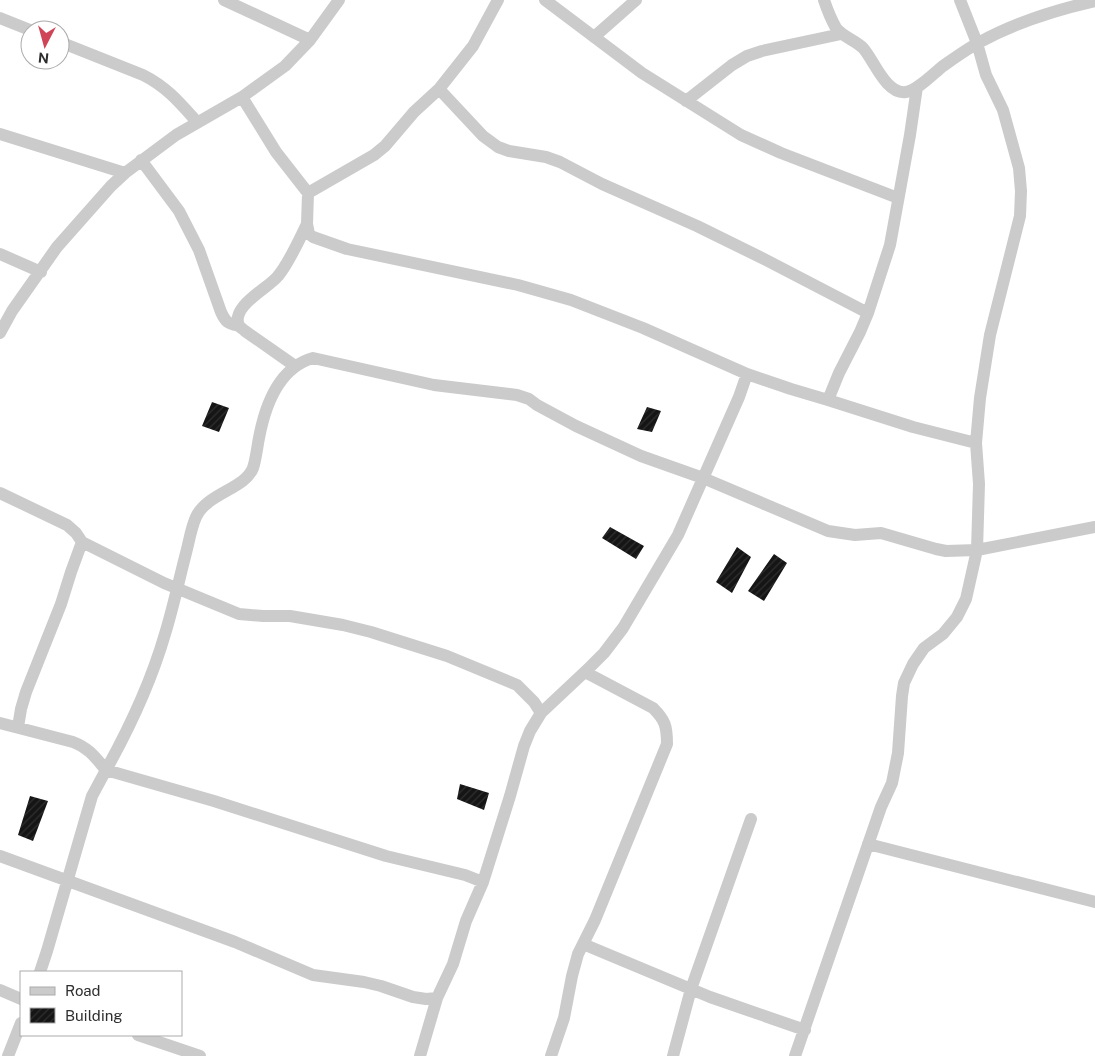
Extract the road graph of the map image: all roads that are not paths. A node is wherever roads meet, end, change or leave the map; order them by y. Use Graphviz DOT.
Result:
graph roads {
  1 [pos="224,0"];
  2 [pos="339,0"];
  3 [pos="498,0"];
  4 [pos="545,0"];
  5 [pos="636,0"];
  6 [pos="824,0"];
  7 [pos="960,0"];
  8 [pos="1095,0"];
  9 [pos="0,18"];
  10 [pos="20,26"];
  11 [pos="841,34"];
  12 [pos="594,37"];
  13 [pos="310,40"];
  14 [pos="976,43"];
  15 [pos="70,46"];
  16 [pos="917,87"];
  17 [pos="439,89"];
  18 [pos="242,97"];
  19 [pos="686,101"];
  20 [pos="197,122"];
  21 [pos="0,134"];
  22 [pos="141,160"];
  23 [pos="125,172"];
  24 [pos="308,193"];
  25 [pos="898,198"];
  26 [pos="307,224"];
  27 [pos="0,254"];
  28 [pos="40,272"];
  29 [pos="868,313"];
  30 [pos="239,326"];
  31 [pos="0,333"];
  32 [pos="295,366"];
  33 [pos="747,374"];
  34 [pos="828,400"];
  35 [pos="976,443"];
  36 [pos="703,478"];
  37 [pos="0,493"];
  38 [pos="1095,528"];
  39 [pos="82,542"];
  40 [pos="977,550"];
  41 [pos="177,589"];
  42 [pos="585,672"];
  43 [pos="541,713"];
  44 [pos="0,723"];
  45 [pos="18,727"];
  46 [pos="106,770"];
  47 [pos="751,819"];
  48 [pos="868,844"];
  49 [pos="0,856"];
  50 [pos="68,880"];
  51 [pos="483,882"];
  52 [pos="1095,902"];
  53 [pos="582,944"];
  54 [pos="40,971"];
  55 [pos="691,989"];
  56 [pos="0,990"];
  57 [pos="437,998"];
  58 [pos="20,999"];
  59 [pos="20,1026"];
  60 [pos="805,1030"];
  61 [pos="141,1036"];
  62 [pos="8,1056"];
  63 [pos="200,1056"];
  64 [pos="420,1056"];
  65 [pos="551,1056"];
  66 [pos="673,1056"];
  67 [pos="796,1056"];
  1 -- 13 [label="street"];
  2 -- 13 [label="street"];
  3 -- 17 [label="street"];
  4 -- 12 [label="street"];
  5 -- 12 [label="street"];
  6 -- 11 [label="street"];
  7 -- 14 [label="street"];
  8 -- 14 [label="street"];
  9 -- 10 [label="street"];
  11 -- 16 [label="street"];
  11 -- 19 [label="street"];
  12 -- 19 [label="street"];
  13 -- 18 [label="street"];
  14 -- 16 [label="street"];
  14 -- 35 [label="street"];
  15 -- 20 [label="street"];
  16 -- 25 [label="street"];
  17 -- 24 [label="street"];
  17 -- 29 [label="street"];
  18 -- 20 [label="street"];
  18 -- 24 [label="street"];
  19 -- 25 [label="street"];
  20 -- 22 [label="street"];
  21 -- 23 [label="street"];
  22 -- 23 [label="street"];
  22 -- 30 [label="street"];
  23 -- 28 [label="street"];
  24 -- 26 [label="street"];
  25 -- 29 [label="street"];
  26 -- 30 [label="street"];
  26 -- 33 [label="street"];
  27 -- 28 [label="street"];
  28 -- 31 [label="street"];
  29 -- 34 [label="street"];
  30 -- 32 [label="street"];
  32 -- 36 [label="street"];
  32 -- 41 [label="street"];
  33 -- 34 [label="street"];
  33 -- 36 [label="street"];
  34 -- 35 [label="street"];
  35 -- 40 [label="street"];
  36 -- 40 [label="street"];
  36 -- 42 [label="street"];
  37 -- 39 [label="street"];
  38 -- 40 [label="street"];
  39 -- 41 [label="street"];
  39 -- 45 [label="street"];
  40 -- 48 [label="street"];
  41 -- 43 [label="street"];
  41 -- 46 [label="street"];
  42 -- 43 [label="street"];
  42 -- 53 [label="street"];
  43 -- 51 [label="street"];
  44 -- 45 [label="street"];
  45 -- 46 [label="street"];
  46 -- 50 [label="street"];
  46 -- 51 [label="street"];
  47 -- 55 [label="street"];
  48 -- 52 [label="street"];
  48 -- 60 [label="street"];
  49 -- 50 [label="street"];
  50 -- 54 [label="street"];
  50 -- 57 [label="street"];
  51 -- 57 [label="street"];
  53 -- 55 [label="street"];
  53 -- 65 [label="street"];
  55 -- 60 [label="street"];
  55 -- 66 [label="street"];
  56 -- 58 [label="street"];
  57 -- 64 [label="street"];
  59 -- 62 [label="street"];
  60 -- 67 [label="street"];
  61 -- 63 [label="street"];
}
